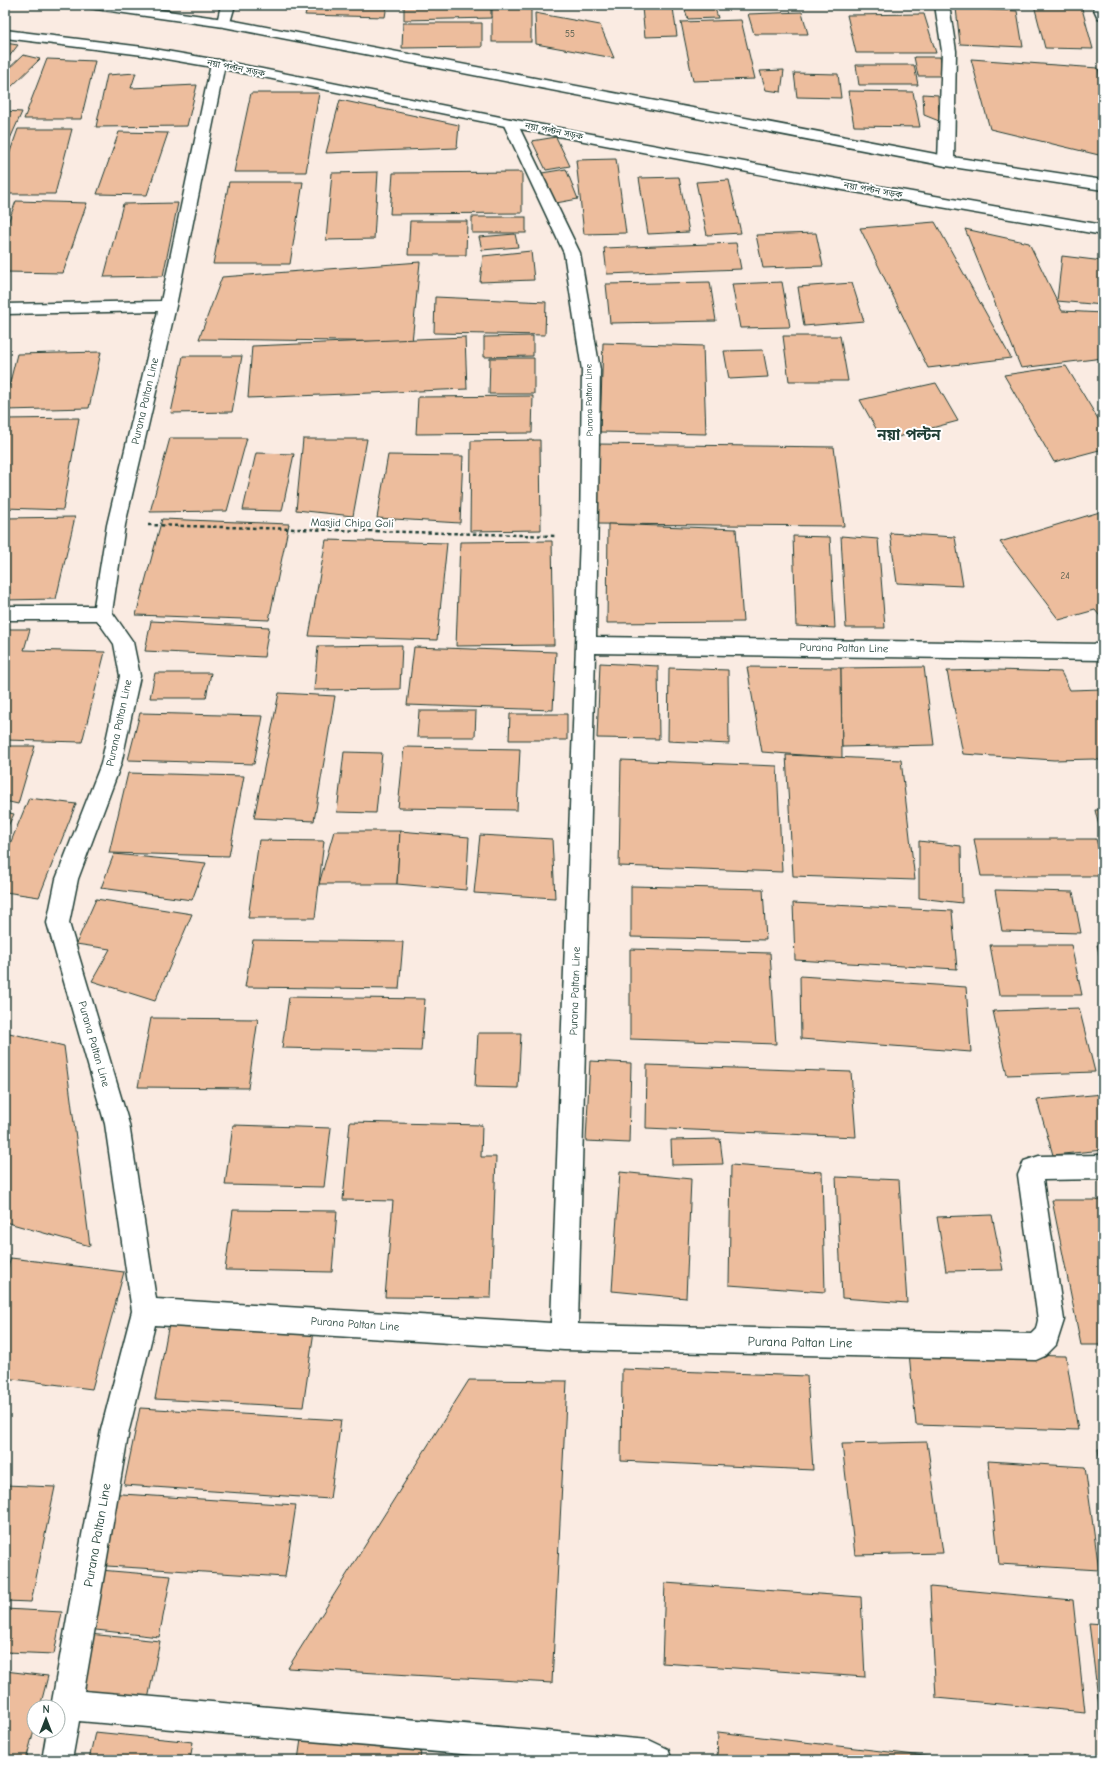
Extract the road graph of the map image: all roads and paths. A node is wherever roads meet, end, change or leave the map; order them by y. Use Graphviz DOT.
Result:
graph roads {
  1 [pos="96,5"];
  2 [pos="228,5"];
  3 [pos="942,5"];
  4 [pos="1099,5"];
  5 [pos="1103,15"];
  6 [pos="224,23"];
  7 [pos="5,34"];
  8 [pos="218,64"];
  9 [pos="510,123"];
  10 [pos="946,161"];
  11 [pos="1103,185"];
  12 [pos="1103,230"];
  13 [pos="168,306"];
  14 [pos="5,309"];
  15 [pos="116,525"];
  16 [pos="589,536"];
  17 [pos="5,613"];
  18 [pos="102,613"];
  19 [pos="586,645"];
  20 [pos="1103,652"];
  21 [pos="1103,1167"];
  22 [pos="145,1311"];
  23 [pos="564,1337"];
  24 [pos="68,1705"];
  25 [pos="56,1760"];
  26 [pos="657,1760"];
  1 -- 6 [label="street"];
  2 -- 6 [label="street"];
  3 -- 10 [label="street"];
  4 -- 5 [label="street"];
  6 -- 10 [label="street"];
  7 -- 8 [label="street, নয়া পল্টন সড়ক"];
  8 -- 9 [label="street, নয়া পল্টন সড়ক"];
  8 -- 13 [label="street, Purana Paltan Line"];
  9 -- 12 [label="street, নয়া পল্টন সড়ক"];
  9 -- 16 [label="street, Purana Paltan Line"];
  10 -- 11 [label="street"];
  13 -- 14 [label="street"];
  13 -- 15 [label="street, Purana Paltan Line"];
  15 -- 16 [label="path, Masjid Chipa Goli"];
  15 -- 18 [label="street, Purana Paltan Line"];
  16 -- 19 [label="street, Purana Paltan Line"];
  17 -- 18 [label="street"];
  18 -- 22 [label="street, Purana Paltan Line"];
  19 -- 20 [label="street, Purana Paltan Line"];
  19 -- 23 [label="street, Purana Paltan Line"];
  21 -- 23 [label="street, Purana Paltan Line"];
  22 -- 23 [label="street, Purana Paltan Line"];
  22 -- 24 [label="street, Purana Paltan Line"];
  24 -- 25 [label="street, Purana Paltan Line"];
  24 -- 26 [label="street"];
}
